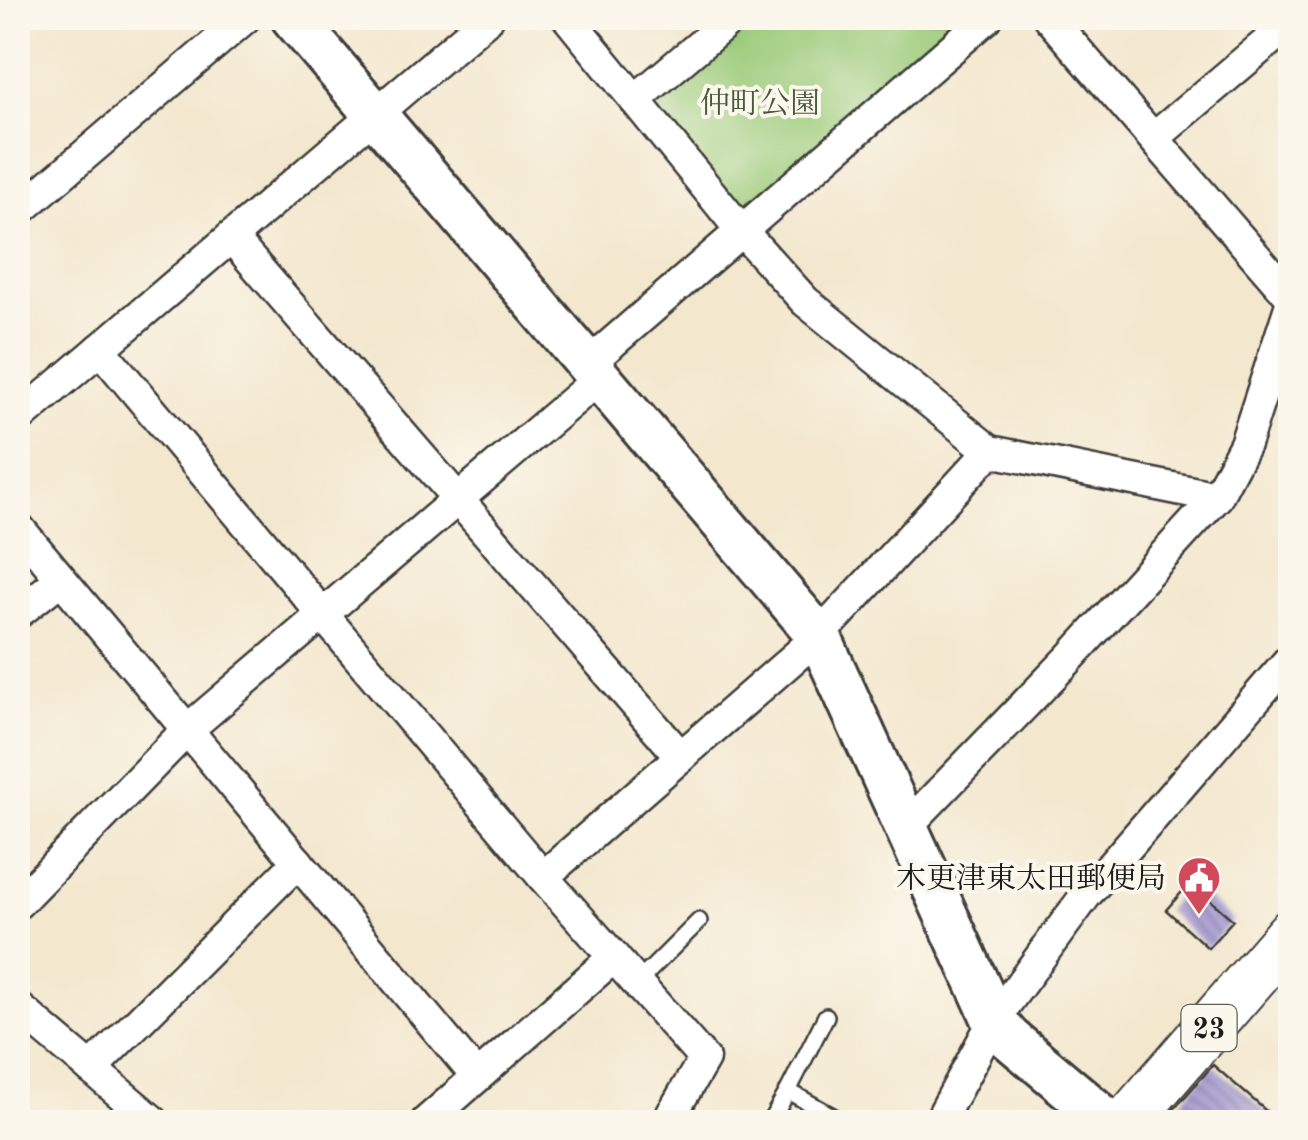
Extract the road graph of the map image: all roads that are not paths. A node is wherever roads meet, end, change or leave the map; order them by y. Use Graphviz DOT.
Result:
graph roads {
  1 [pos="245,18"];
  2 [pos="293,18"];
  3 [pos="488,18"];
  4 [pos="568,18"];
  5 [pos="732,18"];
  6 [pos="987,18"];
  7 [pos="1049,18"];
  8 [pos="1290,24"];
  9 [pos="635,100"];
  10 [pos="376,113"];
  11 [pos="1154,138"];
  12 [pos="18,212"];
  13 [pos="740,229"];
  14 [pos="232,236"];
  15 [pos="1288,291"];
  16 [pos="100,348"];
  17 [pos="595,370"];
  18 [pos="18,419"];
  19 [pos="990,451"];
  20 [pos="1217,497"];
  21 [pos="458,499"];
  22 [pos="18,527"];
  23 [pos="61,579"];
  24 [pos="18,613"];
  25 [pos="322,614"];
  26 [pos="819,636"];
  27 [pos="1290,659"];
  28 [pos="187,730"];
  29 [pos="680,757"];
  30 [pos="905,828"];
  31 [pos="298,862"];
  32 [pos="543,877"];
  33 [pos="18,902"];
  34 [pos="699,921"];
  35 [pos="1290,934"];
  36 [pos="614,957"];
  37 [pos="637,983"];
  38 [pos="18,1008"];
  39 [pos="826,1016"];
  40 [pos="994,1020"];
  41 [pos="91,1070"];
  42 [pos="477,1078"];
  43 [pos="788,1091"];
  44 [pos="154,1122"];
  45 [pos="426,1122"];
  46 [pos="668,1122"];
  47 [pos="770,1122"];
  48 [pos="843,1122"];
  49 [pos="940,1122"];
  50 [pos="1109,1122"];
  51 [pos="1128,1122"];
  1 -- 12 [label="street"];
  2 -- 10 [label="street"];
  3 -- 10 [label="street"];
  4 -- 9 [label="street"];
  5 -- 9 [label="street"];
  6 -- 13 [label="street"];
  7 -- 11 [label="street"];
  8 -- 11 [label="street"];
  9 -- 13 [label="street"];
  10 -- 14 [label="street"];
  10 -- 17 [label="street"];
  11 -- 15 [label="street"];
  13 -- 17 [label="street"];
  13 -- 19 [label="street"];
  14 -- 16 [label="street"];
  14 -- 21 [label="street"];
  15 -- 20 [label="street"];
  16 -- 18 [label="street"];
  16 -- 25 [label="street"];
  17 -- 21 [label="street"];
  17 -- 26 [label="street"];
  19 -- 20 [label="street"];
  19 -- 26 [label="street"];
  20 -- 30 [label="street"];
  21 -- 25 [label="street"];
  21 -- 29 [label="street"];
  22 -- 23 [label="street"];
  23 -- 24 [label="street"];
  23 -- 28 [label="street"];
  25 -- 28 [label="street"];
  25 -- 32 [label="street"];
  26 -- 29 [label="street"];
  26 -- 30 [label="street"];
  27 -- 40 [label="street"];
  28 -- 31 [label="street"];
  28 -- 33 [label="street"];
  29 -- 32 [label="street"];
  30 -- 40 [label="street"];
  31 -- 41 [label="street"];
  31 -- 42 [label="street"];
  32 -- 36 [label="street"];
  34 -- 37 [label="lane"];
  35 -- 51 [label="main road, 23"];
  36 -- 37 [label="street"];
  36 -- 42 [label="street"];
  37 -- 46 [label="street"];
  38 -- 41 [label="street"];
  39 -- 43 [label="lane"];
  40 -- 49 [label="street"];
  40 -- 50 [label="street"];
  41 -- 44 [label="street"];
  42 -- 45 [label="street"];
  43 -- 47 [label="lane"];
  43 -- 48 [label="lane"];
}
